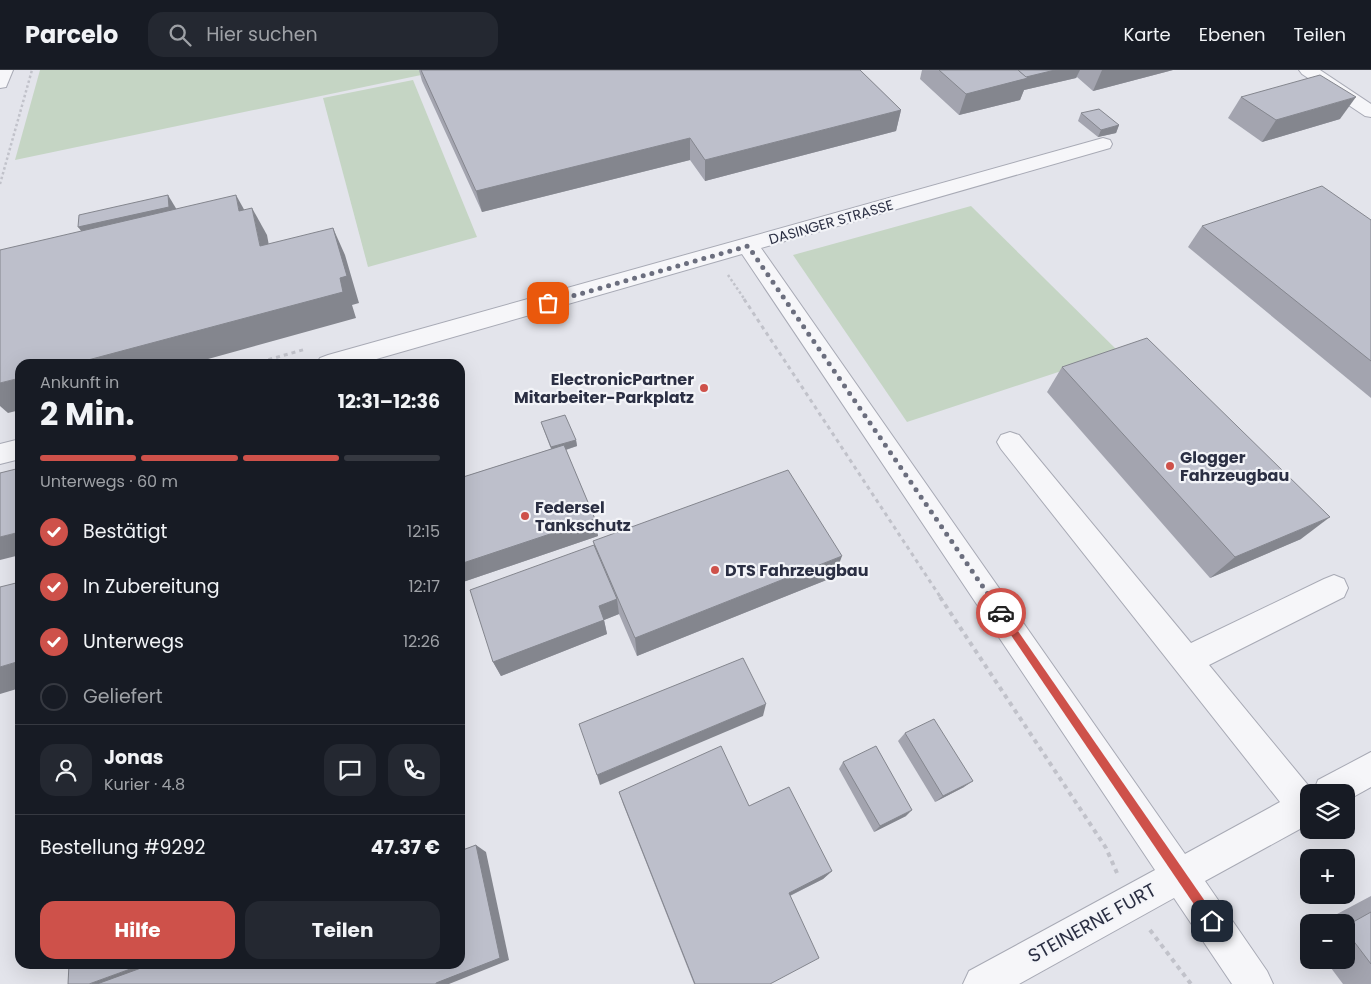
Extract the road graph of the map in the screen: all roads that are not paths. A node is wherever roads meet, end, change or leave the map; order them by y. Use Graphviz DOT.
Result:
graph roads {
  1 [pos="4,70"];
  2 [pos="1308,70"];
  3 [pos="0,83"];
  4 [pos="1371,112"];
  5 [pos="1103,144"];
  6 [pos="748,246"];
  7 [pos="346,359"];
  8 [pos="1010,442"];
  9 [pos="15,450"];
  10 [pos="0,454"];
  11 [pos="1334,588"];
  12 [pos="1186,661"];
  13 [pos="1371,768"];
  14 [pos="1343,784"];
  15 [pos="1300,786"];
  16 [pos="1300,809"];
  17 [pos="1180,874"];
  18 [pos="982,984"];
  19 [pos="1254,984"];
  1 -- 3 [label="street"];
  2 -- 4 [label="street"];
  5 -- 6 [label="street, DASINGER STRASSE"];
  6 -- 7 [label="street, DASINGER STRASSE"];
  6 -- 17 [label="street"];
  8 -- 12 [label="street"];
  9 -- 10 [label="street"];
  11 -- 12 [label="street"];
  12 -- 15 [label="street"];
  13 -- 14 [label="street, STEINERNE FURT"];
  16 -- 17 [label="street, STEINERNE FURT"];
  17 -- 18 [label="street, STEINERNE FURT"];
  17 -- 19 [label="street"];
}
